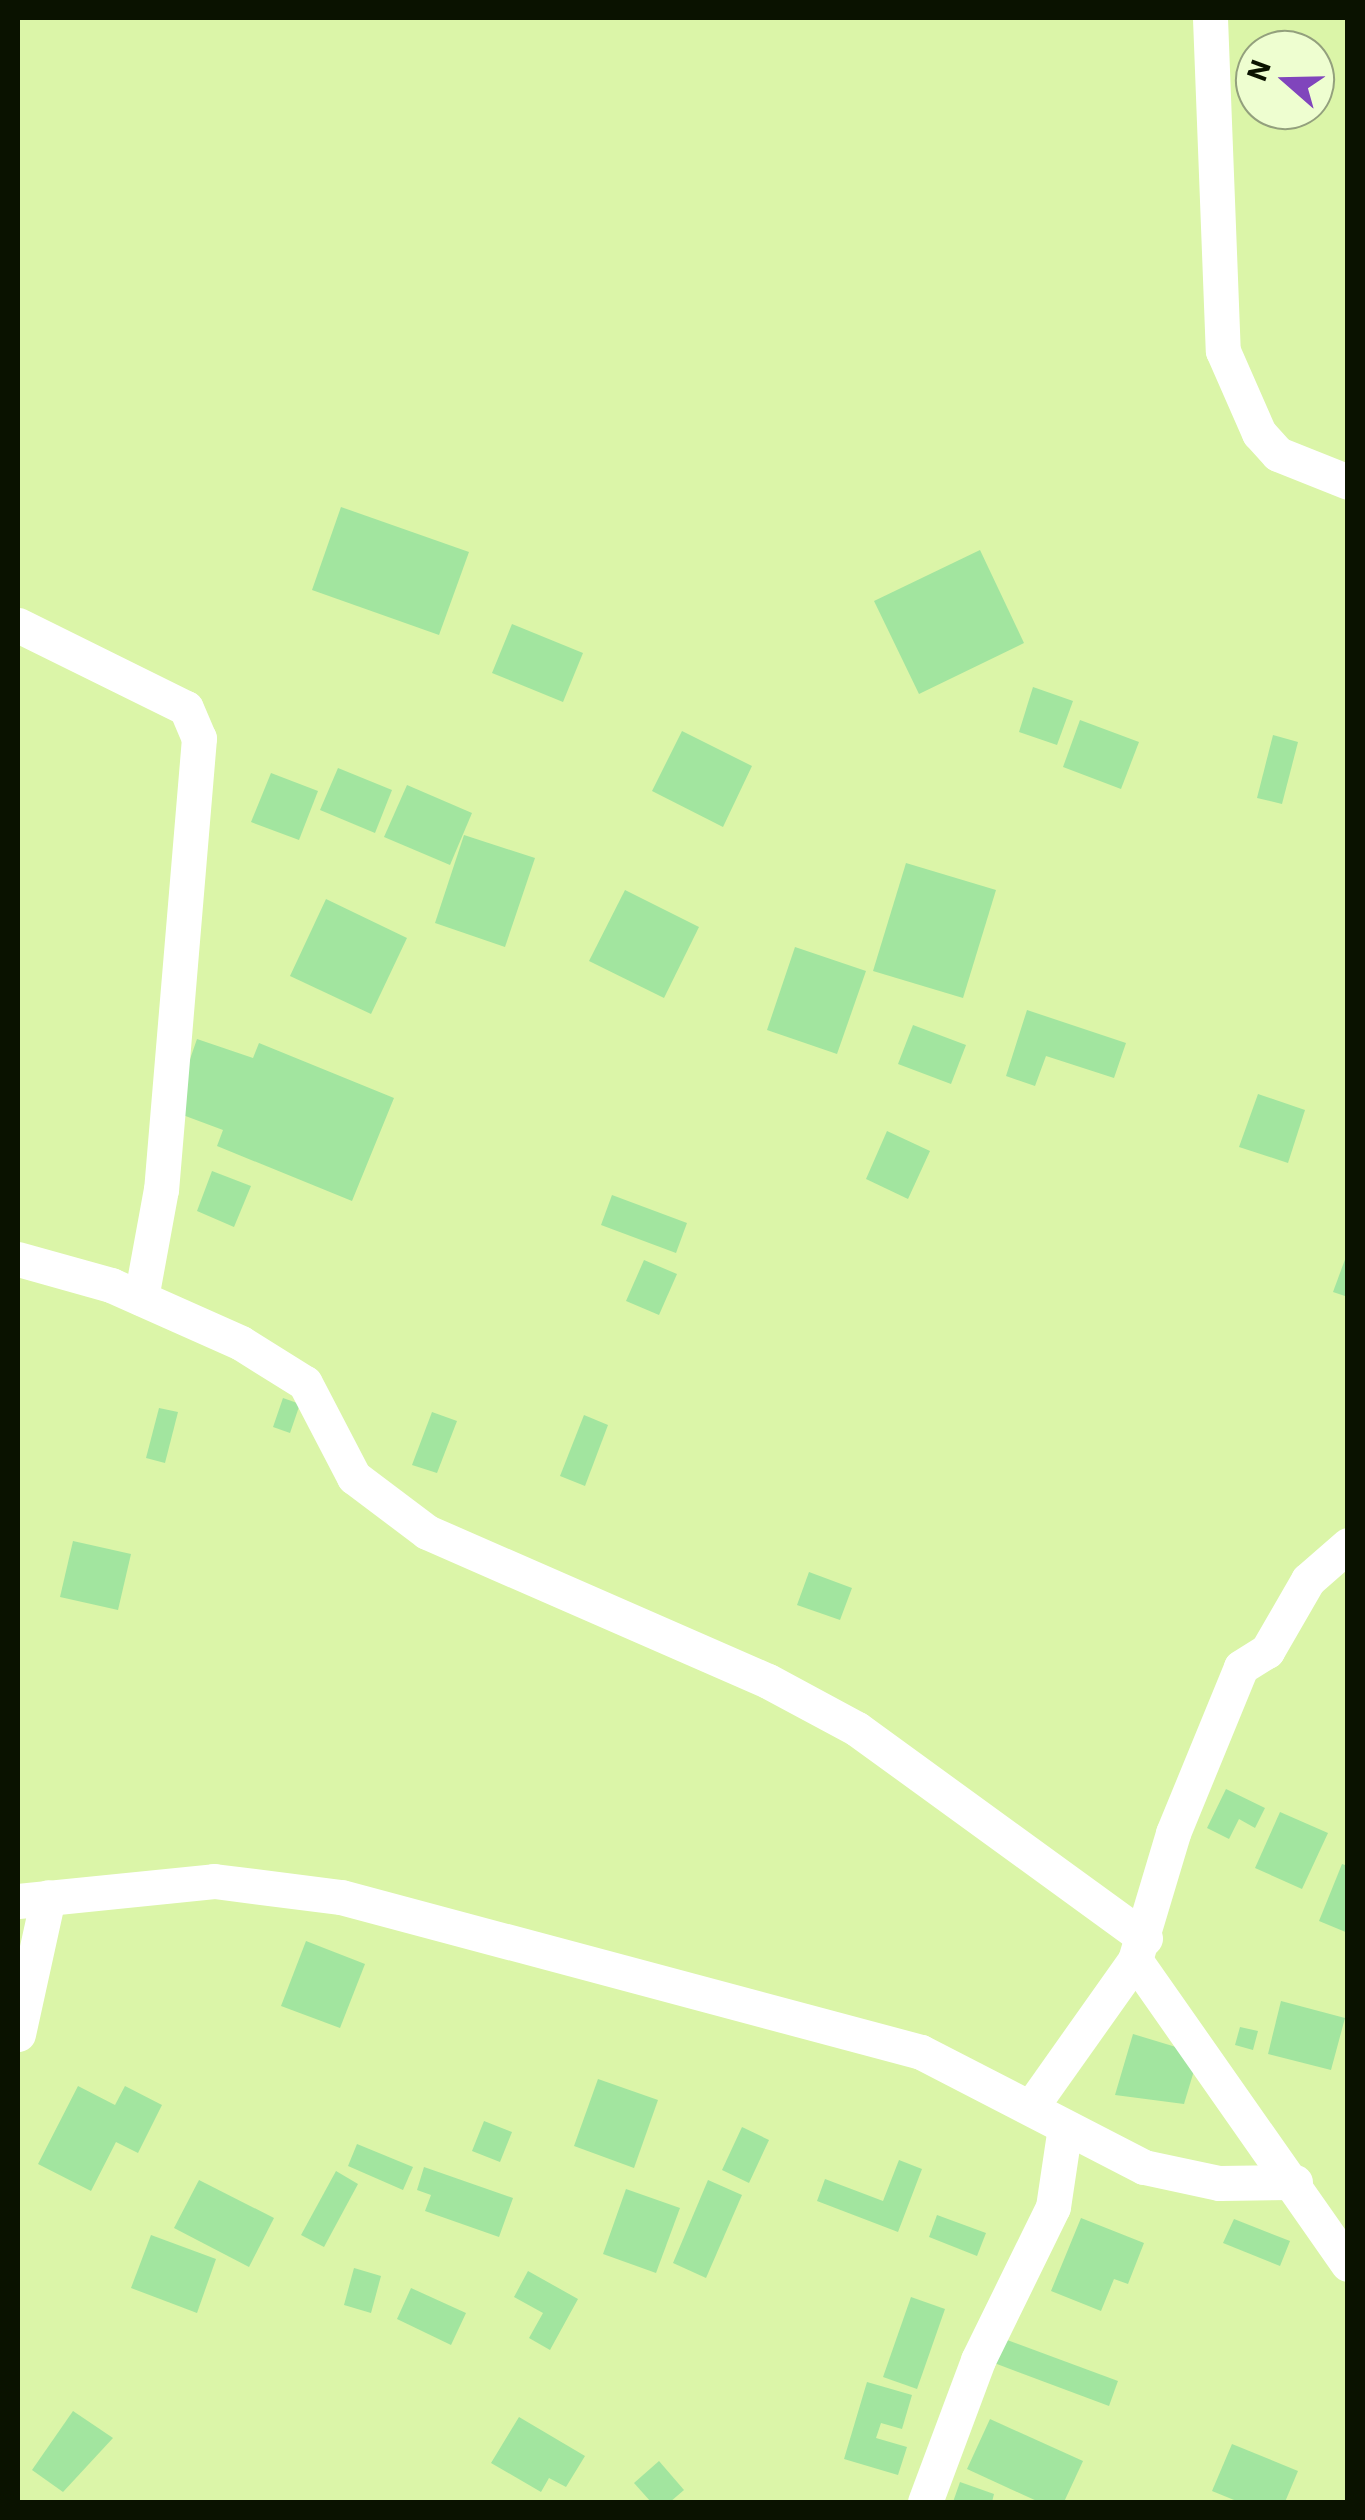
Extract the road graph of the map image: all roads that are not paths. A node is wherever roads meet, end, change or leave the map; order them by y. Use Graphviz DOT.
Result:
graph roads {
  1 [pos="1210,18"];
  2 [pos="1348,482"];
  3 [pos="18,625"];
  4 [pos="18,1260"];
  5 [pos="141,1298"];
  6 [pos="1348,1545"];
  7 [pos="33,1899"];
  8 [pos="1140,1949"];
  9 [pos="18,2034"];
  10 [pos="1032,2107"];
  11 [pos="1065,2126"];
  12 [pos="1296,2182"];
  13 [pos="1348,2264"];
  14 [pos="925,2502"];
  1 -- 2 [label="street"];
  3 -- 5 [label="street"];
  4 -- 5 [label="street"];
  5 -- 8 [label="street"];
  6 -- 8 [label="street"];
  7 -- 9 [label="street"];
  7 -- 10 [label="street"];
  8 -- 10 [label="street"];
  8 -- 12 [label="street"];
  10 -- 11 [label="street"];
  11 -- 12 [label="street"];
  11 -- 14 [label="street"];
  12 -- 13 [label="street"];
}
